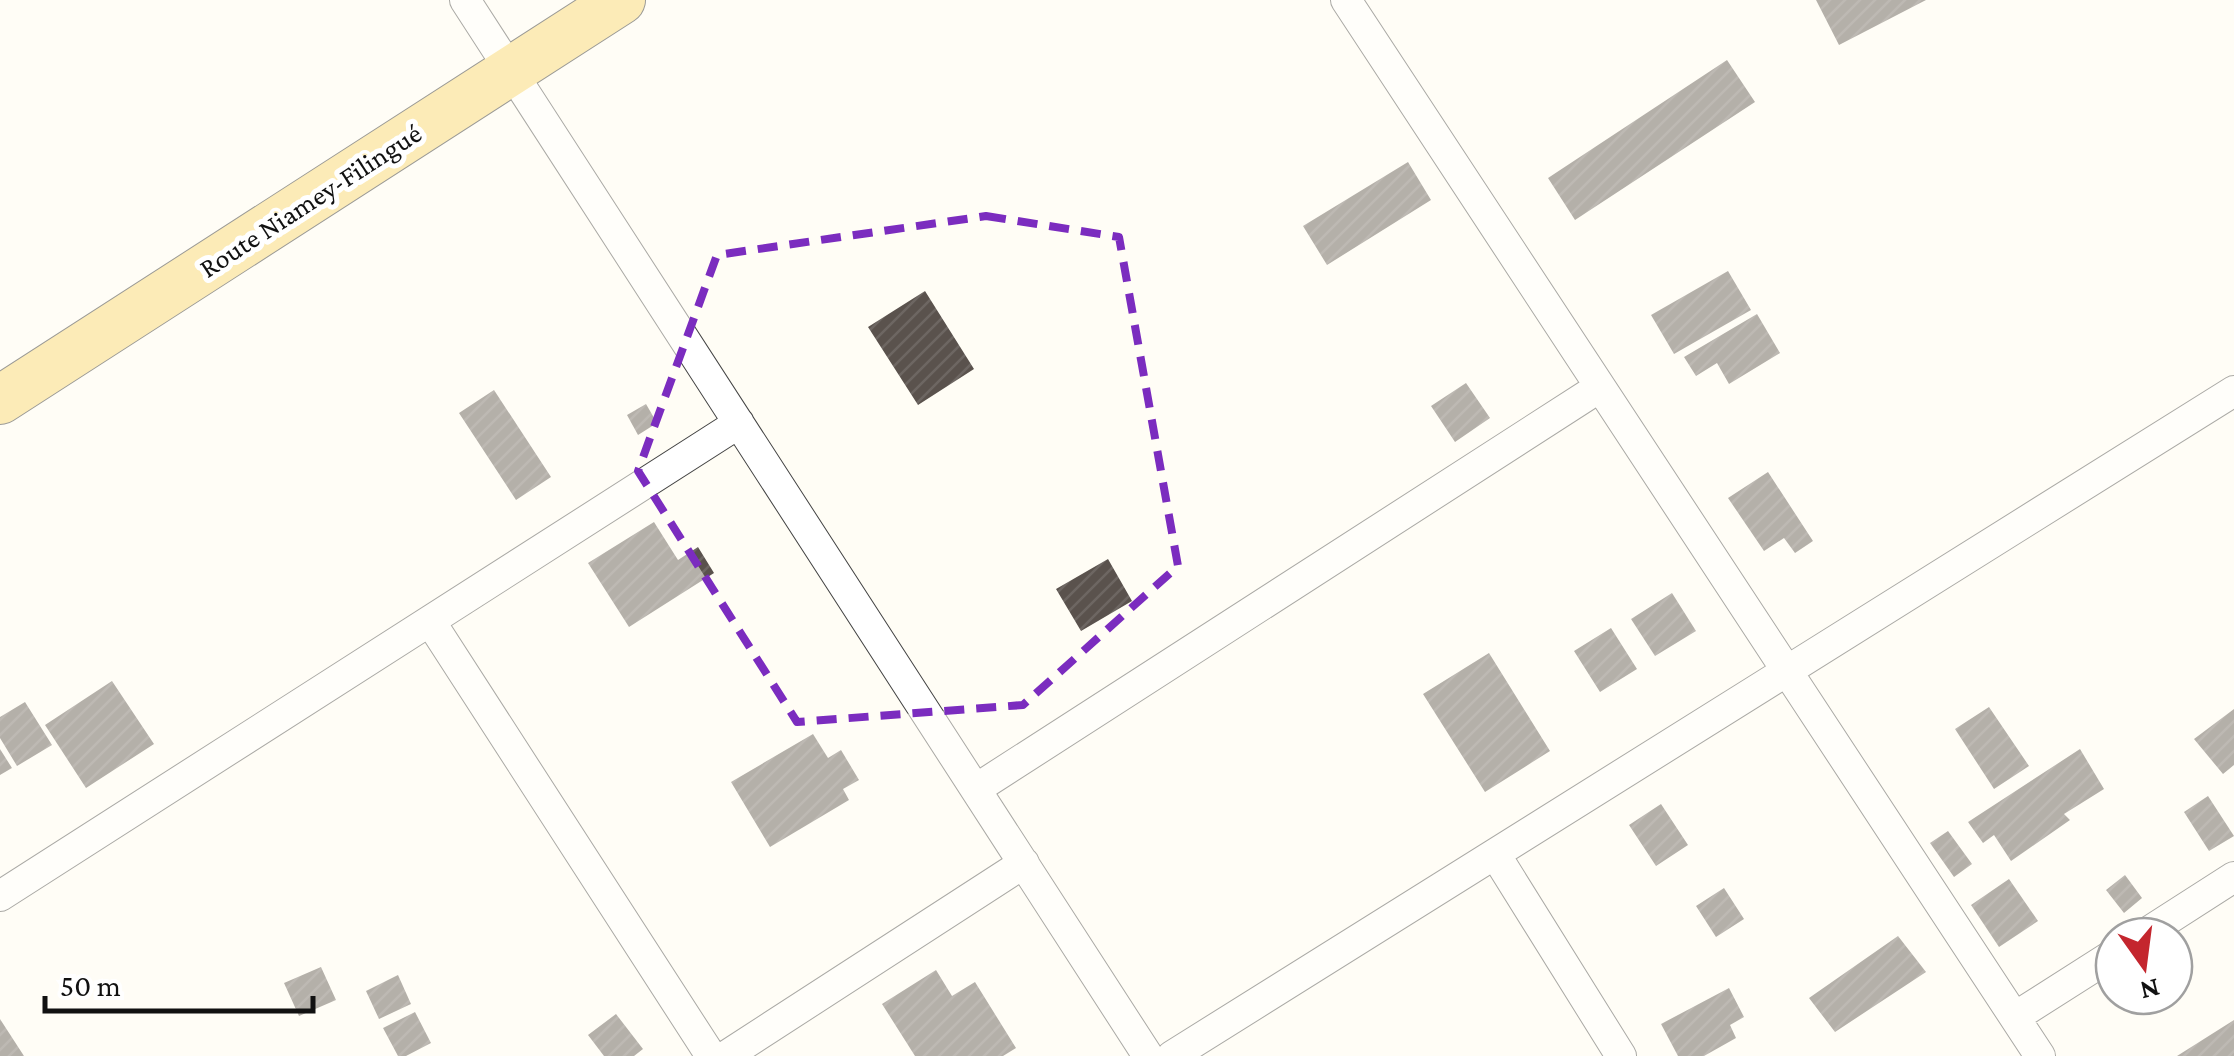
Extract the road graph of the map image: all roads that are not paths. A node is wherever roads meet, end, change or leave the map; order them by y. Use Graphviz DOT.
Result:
graph roads {
  1 [pos="465,0"];
  2 [pos="621,0"];
  3 [pos="1346,0"];
  4 [pos="512,70"];
  5 [pos="1600,388"];
  6 [pos="2234,391"];
  7 [pos="0,400"];
  8 [pos="739,423"];
  9 [pos="430,620"];
  10 [pos="1787,671"];
  11 [pos="976,789"];
  12 [pos="1495,854"];
  13 [pos="1024,863"];
  14 [pos="2234,877"];
  15 [pos="0,896"];
  16 [pos="2173,916"];
  17 [pos="2094,967"];
  18 [pos="2014,1017"];
  19 [pos="711,1056"];
  20 [pos="726,1056"];
  21 [pos="1148,1056"];
  22 [pos="1172,1056"];
  23 [pos="1621,1056"];
  24 [pos="2040,1056"];
  1 -- 4 [label="street"];
  2 -- 4 [label="main road, Route Niamey-Filingué"];
  3 -- 5 [label="street"];
  4 -- 7 [label="main road, Route Niamey-Filingué"];
  4 -- 8 [label="street"];
  5 -- 10 [label="street"];
  5 -- 11 [label="street"];
  6 -- 10 [label="street"];
  8 -- 9 [label="street"];
  8 -- 11 [label="street"];
  9 -- 15 [label="street"];
  9 -- 19 [label="street"];
  10 -- 12 [label="street"];
  10 -- 18 [label="street"];
  11 -- 13 [label="street"];
  12 -- 22 [label="street"];
  12 -- 23 [label="street"];
  13 -- 20 [label="street"];
  13 -- 21 [label="street"];
  14 -- 16 [label="street"];
  17 -- 18 [label="street"];
  18 -- 24 [label="street"];
}
